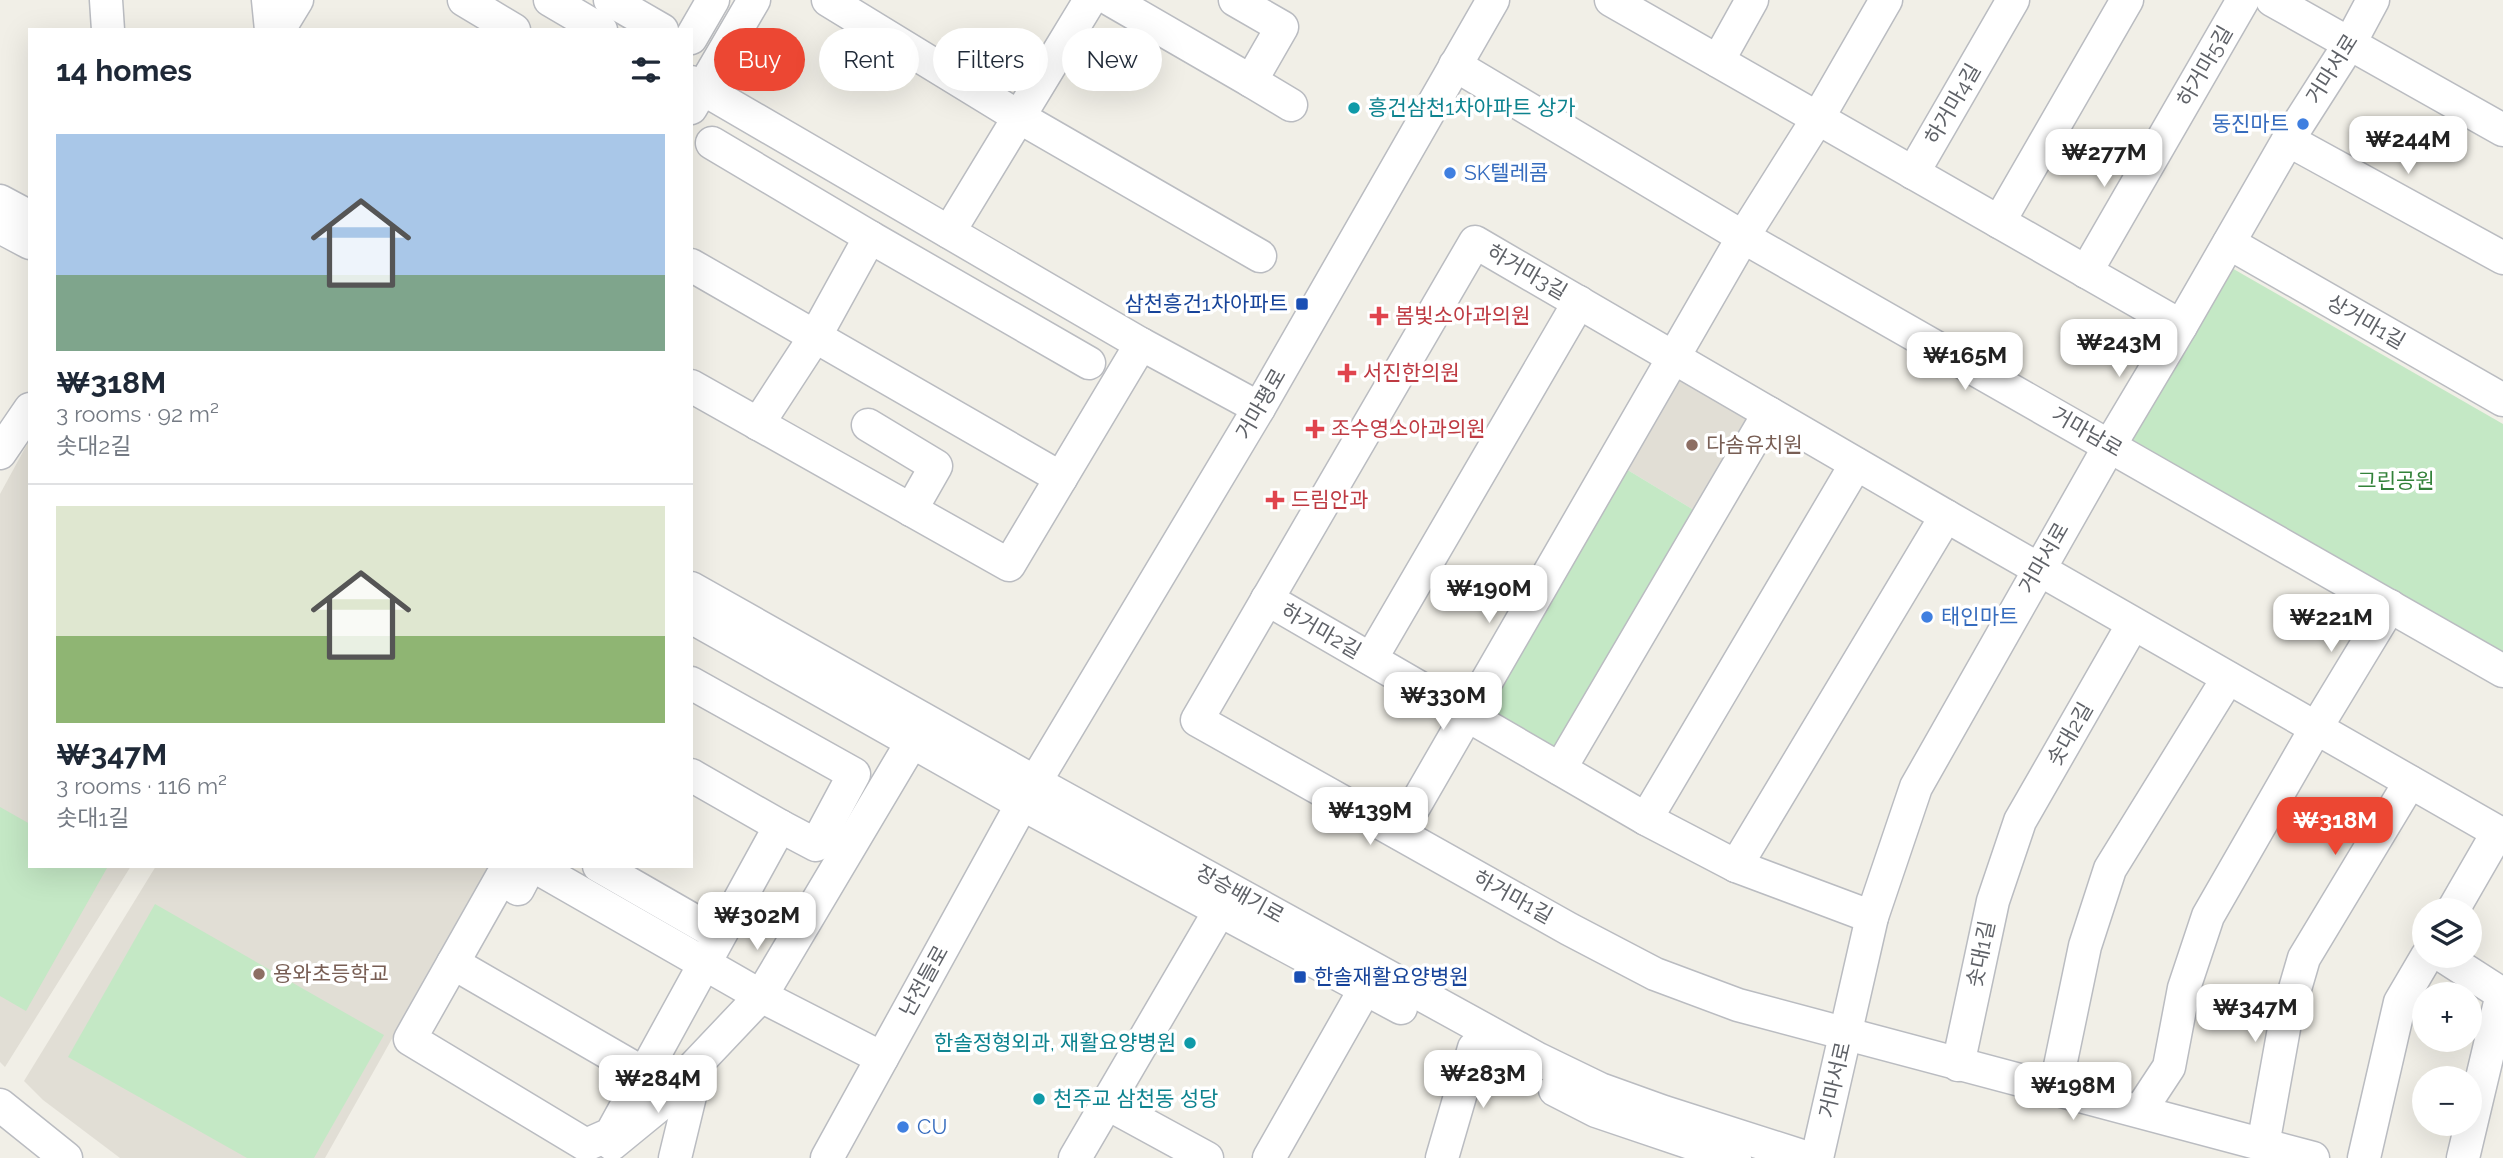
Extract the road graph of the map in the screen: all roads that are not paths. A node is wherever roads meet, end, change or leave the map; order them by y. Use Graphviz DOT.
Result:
graph roads {
  1 [pos="106,0"];
  2 [pos="464,0"];
  3 [pos="550,0"];
  4 [pos="610,0"];
  5 [pos="713,0"];
  6 [pos="754,0"];
  7 [pos="828,0"];
  8 [pos="1090,0"];
  9 [pos="1111,0"];
  10 [pos="1236,0"];
  11 [pos="1493,0"];
  12 [pos="1611,0"];
  13 [pos="1752,0"];
  14 [pos="1886,0"];
  15 [pos="2013,0"];
  16 [pos="2127,0"];
  17 [pos="2243,0"];
  18 [pos="2272,0"];
  19 [pos="2373,0"];
  20 [pos="108,28"];
  21 [pos="511,28"];
  22 [pos="598,28"];
  23 [pos="659,28"];
  24 [pos="693,35"];
  25 [pos="2350,43"];
  26 [pos="1718,61"];
  27 [pos="1455,65"];
  28 [pos="1251,81"];
  29 [pos="695,93"];
  30 [pos="1291,105"];
  31 [pos="1019,117"];
  32 [pos="1818,118"];
  33 [pos="2503,130"];
  34 [pos="2288,140"];
  35 [pos="712,143"];
  36 [pos="1913,173"];
  37 [pos="0,201"];
  38 [pos="28,216"];
  39 [pos="1999,222"];
  40 [pos="0,227"];
  41 [pos="949,232"];
  42 [pos="870,237"];
  43 [pos="1743,237"];
  44 [pos="28,242"];
  45 [pos="2229,243"];
  46 [pos="1260,256"];
  47 [pos="2503,258"];
  48 [pos="693,266"];
  49 [pos="2086,272"];
  50 [pos="1579,302"];
  51 [pos="2181,326"];
  52 [pos="816,335"];
  53 [pos="1141,344"];
  54 [pos="1674,357"];
  55 [pos="1089,363"];
  56 [pos="693,387"];
  57 [pos="2503,399"];
  58 [pos="1259,408"];
  59 [pos="28,412"];
  60 [pos="1769,412"];
  61 [pos="1370,422"];
  62 [pos="758,424"];
  63 [pos="868,425"];
  64 [pos="2110,445"];
  65 [pos="0,453"];
  66 [pos="1856,464"];
  67 [pos="1060,478"];
  68 [pos="1461,505"];
  69 [pos="911,510"];
  70 [pos="1946,516"];
  71 [pos="2038,569"];
  72 [pos="693,589"];
  73 [pos="1267,600"];
  74 [pos="2390,606"];
  75 [pos="693,618"];
  76 [pos="2133,624"];
  77 [pos="1371,659"];
  78 [pos="2503,671"];
  79 [pos="2228,678"];
  80 [pos="693,684"];
  81 [pos="1468,716"];
  82 [pos="2316,728"];
  83 [pos="912,742"];
  84 [pos="1560,769"];
  85 [pos="693,776"];
  86 [pos="2410,782"];
  87 [pos="1029,793"];
  88 [pos="1646,819"];
  89 [pos="780,826"];
  90 [pos="1399,833"];
  91 [pos="2501,834"];
  92 [pos="2011,845"];
  93 [pos="1736,866"];
  94 [pos="531,868"];
  95 [pos="536,868"];
  96 [pos="602,868"];
  97 [pos="2461,898"];
  98 [pos="1220,910"];
  99 [pos="1872,917"];
  100 [pos="719,935"];
  101 [pos="453,963"];
  102 [pos="704,963"];
  103 [pos="2420,968"];
  104 [pos="2462,968"];
  105 [pos="1365,989"];
  106 [pos="761,996"];
  107 [pos="1845,1034"];
  108 [pos="1474,1048"];
  109 [pos="882,1058"];
  110 [pos="1958,1065"];
  111 [pos="643,1073"];
  112 [pos="688,1073"];
  113 [pos="2055,1090"];
  114 [pos="1106,1103"];
  115 [pos="2140,1111"];
  116 [pos="3,1116"];
  117 [pos="2263,1145"];
  118 [pos="66,1158"];
  119 [pos="595,1158"];
  120 [pos="675,1158"];
  121 [pos="827,1158"];
  122 [pos="1075,1158"];
  123 [pos="1207,1158"];
  124 [pos="1269,1158"];
  125 [pos="1442,1158"];
  126 [pos="1735,1158"];
  127 [pos="1808,1158"];
  128 [pos="1817,1158"];
  129 [pos="2313,1158"];
  130 [pos="2364,1158"];
  131 [pos="2463,1158"];
  1 -- 20 [label="street"];
  2 -- 21 [label="street"];
  3 -- 22 [label="street"];
  4 -- 23 [label="street"];
  5 -- 24 [label="street"];
  6 -- 29 [label="street"];
  7 -- 31 [label="street"];
  8 -- 31 [label="street"];
  9 -- 28 [label="street"];
  10 -- 28 [label="street"];
  11 -- 27 [label="street, 거마평로"];
  12 -- 26 [label="street"];
  13 -- 26 [label="street"];
  14 -- 32 [label="street"];
  15 -- 36 [label="street, 하거마4길"];
  16 -- 39 [label="street"];
  17 -- 49 [label="street, 하거마5길"];
  18 -- 25 [label="street"];
  19 -- 25 [label="street, 거마서로"];
  25 -- 33 [label="street"];
  25 -- 34 [label="street, 거마서로"];
  26 -- 32 [label="street"];
  27 -- 43 [label="street, 거마남로"];
  27 -- 58 [label="street, 거마평로"];
  28 -- 30 [label="street"];
  29 -- 41 [label="street"];
  31 -- 41 [label="street"];
  31 -- 46 [label="street"];
  32 -- 36 [label="street"];
  32 -- 43 [label="street"];
  34 -- 45 [label="street, 거마서로"];
  34 -- 47 [label="street"];
  35 -- 42 [label="street"];
  36 -- 39 [label="street"];
  37 -- 38 [label="street"];
  39 -- 49 [label="street"];
  40 -- 44 [label="street"];
  41 -- 53 [label="street"];
  42 -- 52 [label="street"];
  42 -- 55 [label="street"];
  43 -- 54 [label="street"];
  43 -- 64 [label="street, 거마남로"];
  45 -- 51 [label="street, 거마서로"];
  45 -- 57 [label="street, 상거마1길"];
  48 -- 52 [label="street"];
  49 -- 51 [label="street"];
  50 -- 54 [label="street, 하거마3길"];
  50 -- 61 [label="street, 하거마3길"];
  50 -- 68 [label="street, 하거마3길"];
  51 -- 64 [label="street, 거마서로"];
  52 -- 62 [label="street"];
  52 -- 67 [label="street"];
  53 -- 58 [label="street"];
  53 -- 67 [label="street"];
  54 -- 60 [label="street, 하거마3길"];
  54 -- 81 [label="street"];
  56 -- 62 [label="street"];
  58 -- 87 [label="street, 거마평로"];
  59 -- 65 [label="street"];
  60 -- 66 [label="street, 하거마3길"];
  60 -- 84 [label="street"];
  61 -- 73 [label="street, 하거마2길"];
  62 -- 69 [label="street"];
  63 -- 69 [label="street"];
  64 -- 71 [label="street, 거마서로"];
  64 -- 74 [label="street, 거마남로"];
  66 -- 70 [label="street, 하거마3길"];
  66 -- 88 [label="street"];
  67 -- 69 [label="street"];
  68 -- 77 [label="street, 하거마2길"];
  70 -- 71 [label="street, 하거마3길"];
  70 -- 93 [label="street"];
  71 -- 76 [label="street"];
  71 -- 99 [label="street, 거마서로"];
  72 -- 87 [label="street, 장승배기로"];
  73 -- 77 [label="street, 하거마2길"];
  73 -- 90 [label="street, 하거마1길"];
  74 -- 78 [label="street, 거마남로"];
  74 -- 82 [label="street"];
  75 -- 83 [label="street, 장승배기로"];
  76 -- 79 [label="street"];
  76 -- 92 [label="street, 솟대2길"];
  77 -- 81 [label="street, 하거마2길"];
  79 -- 82 [label="street"];
  79 -- 113 [label="street"];
  80 -- 89 [label="street"];
  81 -- 84 [label="street, 하거마2길"];
  81 -- 90 [label="street"];
  82 -- 86 [label="street"];
  82 -- 115 [label="street"];
  83 -- 87 [label="street, 장승배기로"];
  83 -- 106 [label="street"];
  84 -- 88 [label="street, 하거마2길"];
  85 -- 89 [label="street"];
  86 -- 91 [label="street"];
  86 -- 117 [label="street"];
  87 -- 98 [label="street, 장승배기로"];
  87 -- 109 [label="street, 난전들로"];
  87 -- 127 [label="street, 장승배기로"];
  88 -- 93 [label="street, 하거마2길"];
  89 -- 100 [label="street"];
  90 -- 107 [label="street, 하거마1길"];
  91 -- 97 [label="street"];
  92 -- 110 [label="street, 솟대1길"];
  93 -- 99 [label="street, 하거마2길"];
  94 -- 101 [label="street"];
  95 -- 102 [label="street"];
  96 -- 100 [label="street"];
  98 -- 105 [label="street, 장승배기로"];
  98 -- 114 [label="street, 장승배기로"];
  99 -- 107 [label="street, 거마서로"];
  100 -- 102 [label="street"];
  101 -- 111 [label="street"];
  101 -- 111 [label="street"];
  102 -- 106 [label="street"];
  102 -- 111 [label="street"];
  103 -- 130 [label="street"];
  104 -- 131 [label="street"];
  105 -- 108 [label="street, 장승배기로"];
  105 -- 124 [label="street"];
  106 -- 109 [label="street"];
  106 -- 112 [label="street"];
  107 -- 110 [label="street"];
  107 -- 128 [label="street, 거마서로"];
  108 -- 125 [label="street"];
  108 -- 126 [label="street, 장승배기로"];
  109 -- 121 [label="street, 난전들로"];
  110 -- 113 [label="street"];
  112 -- 119 [label="street"];
  112 -- 120 [label="street"];
  113 -- 115 [label="street"];
  114 -- 122 [label="street, 장승배기로"];
  114 -- 123 [label="street"];
  115 -- 117 [label="street"];
  116 -- 118 [label="street"];
  117 -- 129 [label="street"];
}
